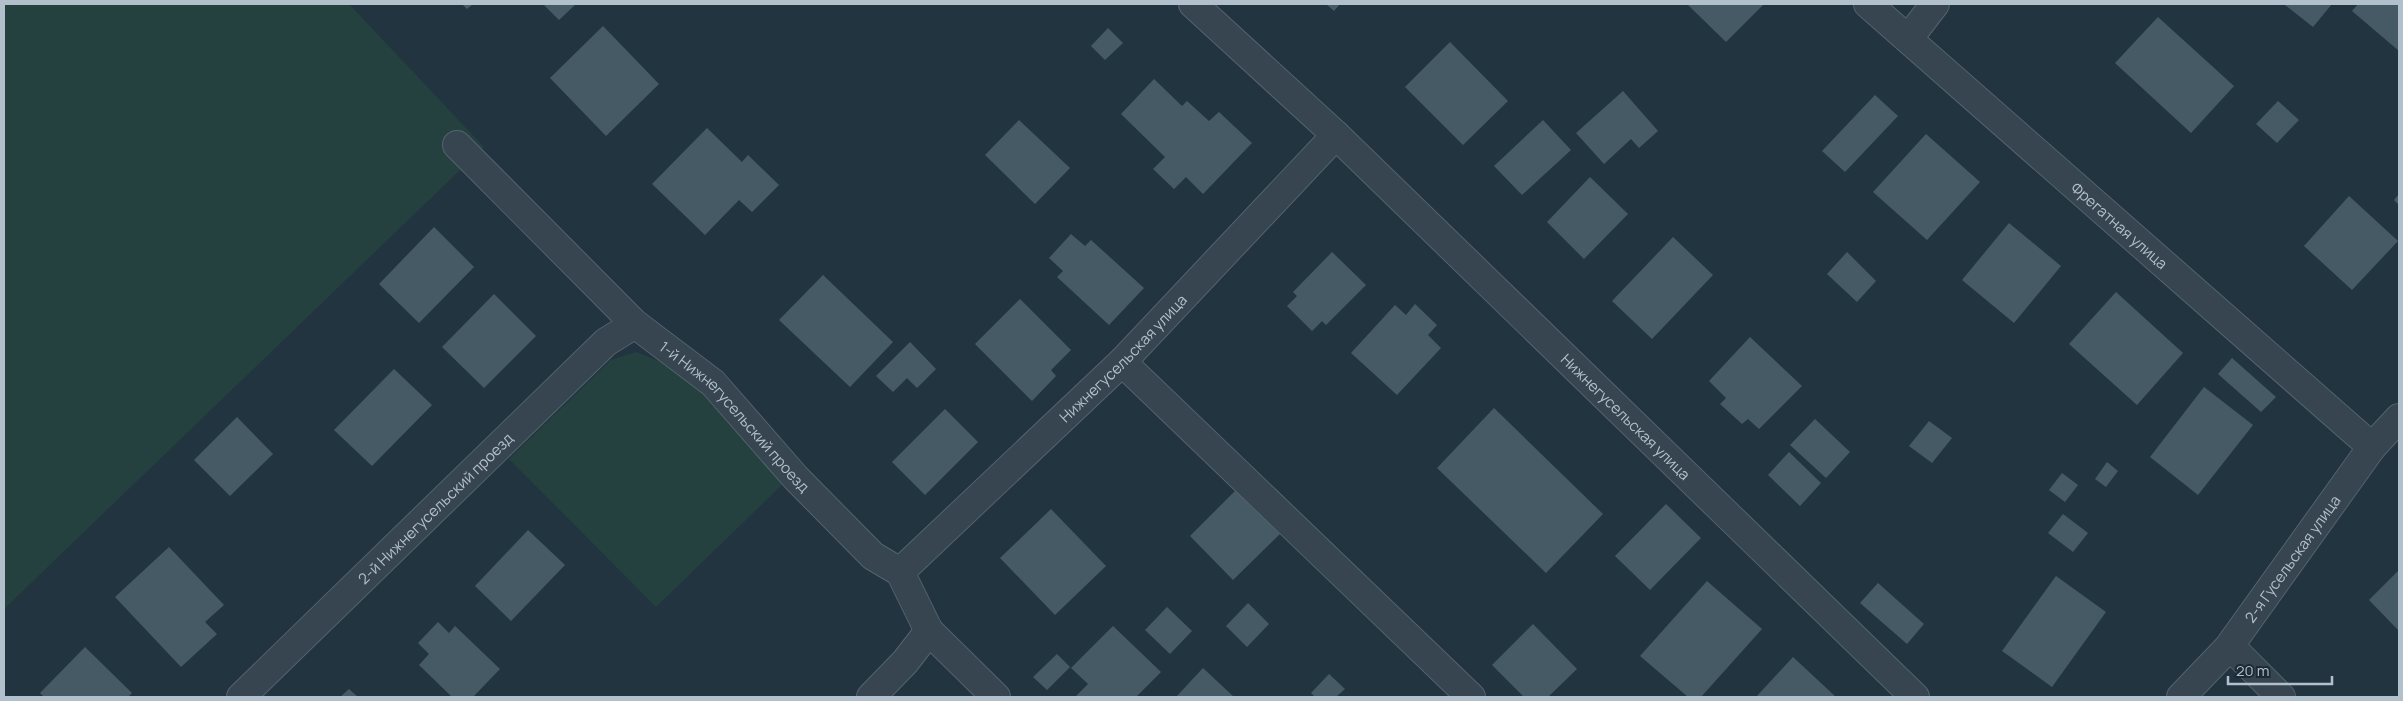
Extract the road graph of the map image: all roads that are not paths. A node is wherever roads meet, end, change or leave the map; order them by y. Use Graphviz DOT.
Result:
graph roads {
  1 [pos="1193,4"];
  2 [pos="1868,4"];
  3 [pos="1935,4"];
  4 [pos="1908,39"];
  5 [pos="1336,135"];
  6 [pos="457,145"];
  7 [pos="635,324"];
  8 [pos="1122,362"];
  9 [pos="2399,418"];
  10 [pos="2372,447"];
  11 [pos="900,572"];
  12 [pos="929,630"];
  13 [pos="2228,648"];
  14 [pos="242,697"];
  15 [pos="871,697"];
  16 [pos="996,697"];
  17 [pos="1471,697"];
  18 [pos="1915,697"];
  19 [pos="2181,697"];
  20 [pos="2281,697"];
  1 -- 5 [label="street, Нижнегусельская улица"];
  2 -- 4 [label="street, Фрегатная улица"];
  3 -- 4 [label="street"];
  4 -- 10 [label="street, Фрегатная улица"];
  5 -- 8 [label="street, Нижнегусельская улица"];
  5 -- 18 [label="street, Нижнегусельская улица"];
  6 -- 7 [label="street, 1-й Нижнегусельский проезд"];
  7 -- 11 [label="street, 1-й Нижнегусельский проезд"];
  7 -- 14 [label="street, 2-й Нижнегусельский проезд"];
  8 -- 11 [label="street, Нижнегусельская улица"];
  8 -- 17 [label="street"];
  9 -- 10 [label="street, 2-я Гусельская улица"];
  10 -- 13 [label="street, 2-я Гусельская улица"];
  11 -- 12 [label="street"];
  12 -- 15 [label="street"];
  12 -- 16 [label="street"];
  13 -- 19 [label="street, 2-я Гусельская улица"];
  13 -- 20 [label="street"];
}
